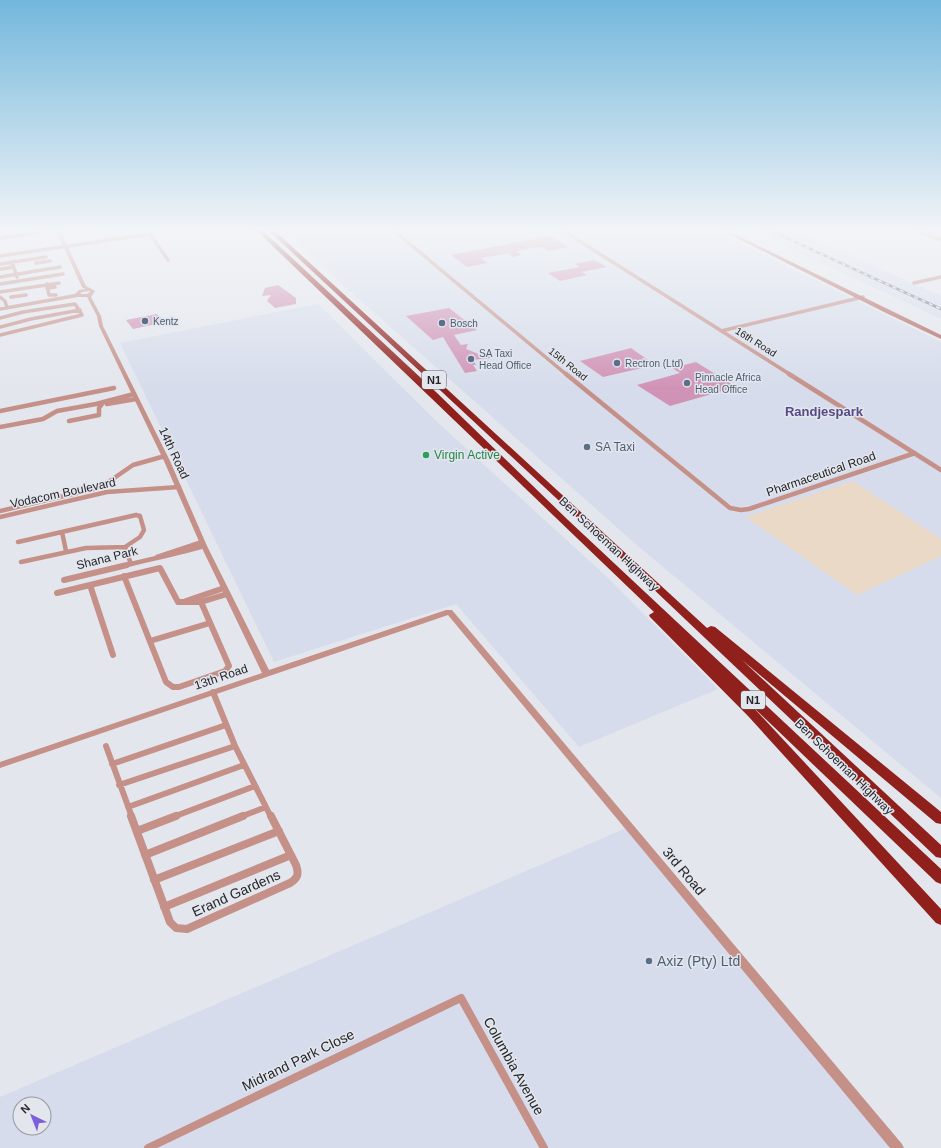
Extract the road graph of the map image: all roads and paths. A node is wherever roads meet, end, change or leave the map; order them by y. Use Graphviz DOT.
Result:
graph roads {
  1 [pos="57,284"];
  2 [pos="80,284"];
  3 [pos="82,284"];
  4 [pos="316,284"];
  5 [pos="329,284"];
  6 [pos="458,284"];
  7 [pos="646,284"];
  8 [pos="833,284"];
  9 [pos="47,286"];
  10 [pos="56,287"];
  11 [pos="24,288"];
  12 [pos="0,292"];
  13 [pos="90,292"];
  14 [pos="66,294"];
  15 [pos="80,294"];
  16 [pos="0,297"];
  17 [pos="11,297"];
  18 [pos="861,297"];
  19 [pos="7,307"];
  20 [pos="0,308"];
  21 [pos="80,310"];
  22 [pos="0,318"];
  23 [pos="100,322"];
  24 [pos="0,327"];
  25 [pos="721,331"];
  26 [pos="0,335"];
  27 [pos="941,336"];
  28 [pos="114,388"];
  29 [pos="99,392"];
  30 [pos="135,397"];
  31 [pos="103,403"];
  32 [pos="0,411"];
  33 [pos="69,421"];
  34 [pos="0,427"];
  35 [pos="915,453"];
  36 [pos="165,456"];
  37 [pos="941,470"];
  38 [pos="179,487"];
  39 [pos="733,509"];
  40 [pos="0,511"];
  41 [pos="0,517"];
  42 [pos="565,522"];
  43 [pos="62,532"];
  44 [pos="18,542"];
  45 [pos="203,544"];
  46 [pos="125,547"];
  47 [pos="66,551"];
  48 [pos="21,562"];
  49 [pos="631,563"];
  50 [pos="131,564"];
  51 [pos="124,576"];
  52 [pos="64,580"];
  53 [pos="90,584"];
  54 [pos="226,591"];
  55 [pos="57,593"];
  56 [pos="201,602"];
  57 [pos="182,603"];
  58 [pos="449,612"];
  59 [pos="210,623"];
  60 [pos="150,640"];
  61 [pos="112,655"];
  62 [pos="267,674"];
  63 [pos="213,692"];
  64 [pos="226,725"];
  65 [pos="106,746"];
  66 [pos="235,746"];
  67 [pos="112,764"];
  68 [pos="0,765"];
  69 [pos="244,765"];
  70 [pos="120,785"];
  71 [pos="255,786"];
  72 [pos="128,807"];
  73 [pos="266,807"];
  74 [pos="941,818"];
  75 [pos="136,831"];
  76 [pos="279,832"];
  77 [pos="941,853"];
  78 [pos="145,855"];
  79 [pos="291,855"];
  80 [pos="941,878"];
  81 [pos="154,880"];
  82 [pos="164,907"];
  83 [pos="941,919"];
  84 [pos="461,998"];
  85 [pos="148,1148"];
  86 [pos="544,1148"];
  87 [pos="898,1148"];
  1 -- 9 [label="street"];
  2 -- 15 [label="street, 14th Road"];
  3 -- 13 [label="street, 14th Road"];
  4 -- 42 [label="highway, Ben Schoeman Highway / N1"];
  5 -- 49 [label="highway, Ben Schoeman Highway / N1"];
  6 -- 39 [label="street, 15th Road"];
  7 -- 25 [label="street, 16th Road"];
  8 -- 18 [label="main road"];
  9 -- 10 [label="street"];
  9 -- 11 [label="street"];
  9 -- 14 [label="street"];
  11 -- 12 [label="street"];
  11 -- 17 [label="street"];
  13 -- 15 [label="street"];
  13 -- 23 [label="street, 14th Road"];
  15 -- 19 [label="street"];
  15 -- 23 [label="street, 14th Road"];
  16 -- 19 [label="street"];
  18 -- 25 [label="street"];
  18 -- 27 [label="main road"];
  19 -- 20 [label="street"];
  21 -- 22 [label="street"];
  21 -- 24 [label="street"];
  21 -- 26 [label="street"];
  23 -- 30 [label="street, 14th Road"];
  25 -- 35 [label="street, 16th Road"];
  28 -- 29 [label="street"];
  29 -- 31 [label="street"];
  29 -- 32 [label="street"];
  30 -- 31 [label="street"];
  30 -- 36 [label="street, 14th Road"];
  31 -- 33 [label="street"];
  31 -- 34 [label="street"];
  35 -- 37 [label="street, 16th Road"];
  35 -- 39 [label="street, Pharmaceutical Road"];
  36 -- 38 [label="street, 14th Road"];
  36 -- 40 [label="street, Vodacom Boulevard"];
  38 -- 41 [label="street, Vodacom Boulevard"];
  38 -- 45 [label="street, 14th Road"];
  42 -- 80 [label="highway, Ben Schoeman Highway / N1"];
  42 -- 83 [label="highway"];
  43 -- 44 [label="street"];
  43 -- 46 [label="street"];
  43 -- 47 [label="street"];
  45 -- 50 [label="street, Shana Park"];
  45 -- 54 [label="street, 14th Road"];
  46 -- 47 [label="street"];
  46 -- 50 [label="street"];
  47 -- 48 [label="street"];
  49 -- 74 [label="highway"];
  49 -- 77 [label="highway, Ben Schoeman Highway / N1"];
  50 -- 52 [label="street, Shana Park"];
  51 -- 53 [label="street"];
  51 -- 57 [label="street"];
  51 -- 60 [label="street"];
  53 -- 55 [label="street"];
  53 -- 61 [label="street"];
  54 -- 56 [label="street"];
  54 -- 57 [label="street"];
  54 -- 62 [label="street, 14th Road"];
  56 -- 57 [label="street"];
  56 -- 59 [label="street"];
  58 -- 62 [label="street, 13th Road"];
  58 -- 87 [label="street, 3rd Road"];
  59 -- 60 [label="street"];
  59 -- 60 [label="street"];
  62 -- 63 [label="street, 13th Road"];
  63 -- 64 [label="street, Erand Gardens"];
  63 -- 68 [label="street, 13th Road"];
  64 -- 66 [label="street, Erand Gardens"];
  64 -- 67 [label="street"];
  65 -- 67 [label="street, Erand Gardens"];
  66 -- 69 [label="street, Erand Gardens"];
  66 -- 70 [label="street"];
  67 -- 70 [label="street, Erand Gardens"];
  69 -- 71 [label="street, Erand Gardens"];
  69 -- 72 [label="street"];
  70 -- 72 [label="street, Erand Gardens"];
  71 -- 73 [label="street, Erand Gardens"];
  71 -- 75 [label="street"];
  72 -- 75 [label="street, Erand Gardens"];
  73 -- 76 [label="street, Erand Gardens"];
  73 -- 78 [label="street"];
  75 -- 78 [label="street, Erand Gardens"];
  76 -- 79 [label="street, Erand Gardens"];
  76 -- 81 [label="street"];
  78 -- 81 [label="street, Erand Gardens"];
  79 -- 82 [label="street"];
  79 -- 82 [label="street, Erand Gardens"];
  81 -- 82 [label="street, Erand Gardens"];
  84 -- 85 [label="street, Midrand Park Close"];
  84 -- 86 [label="street, Columbia Avenue"];
}
